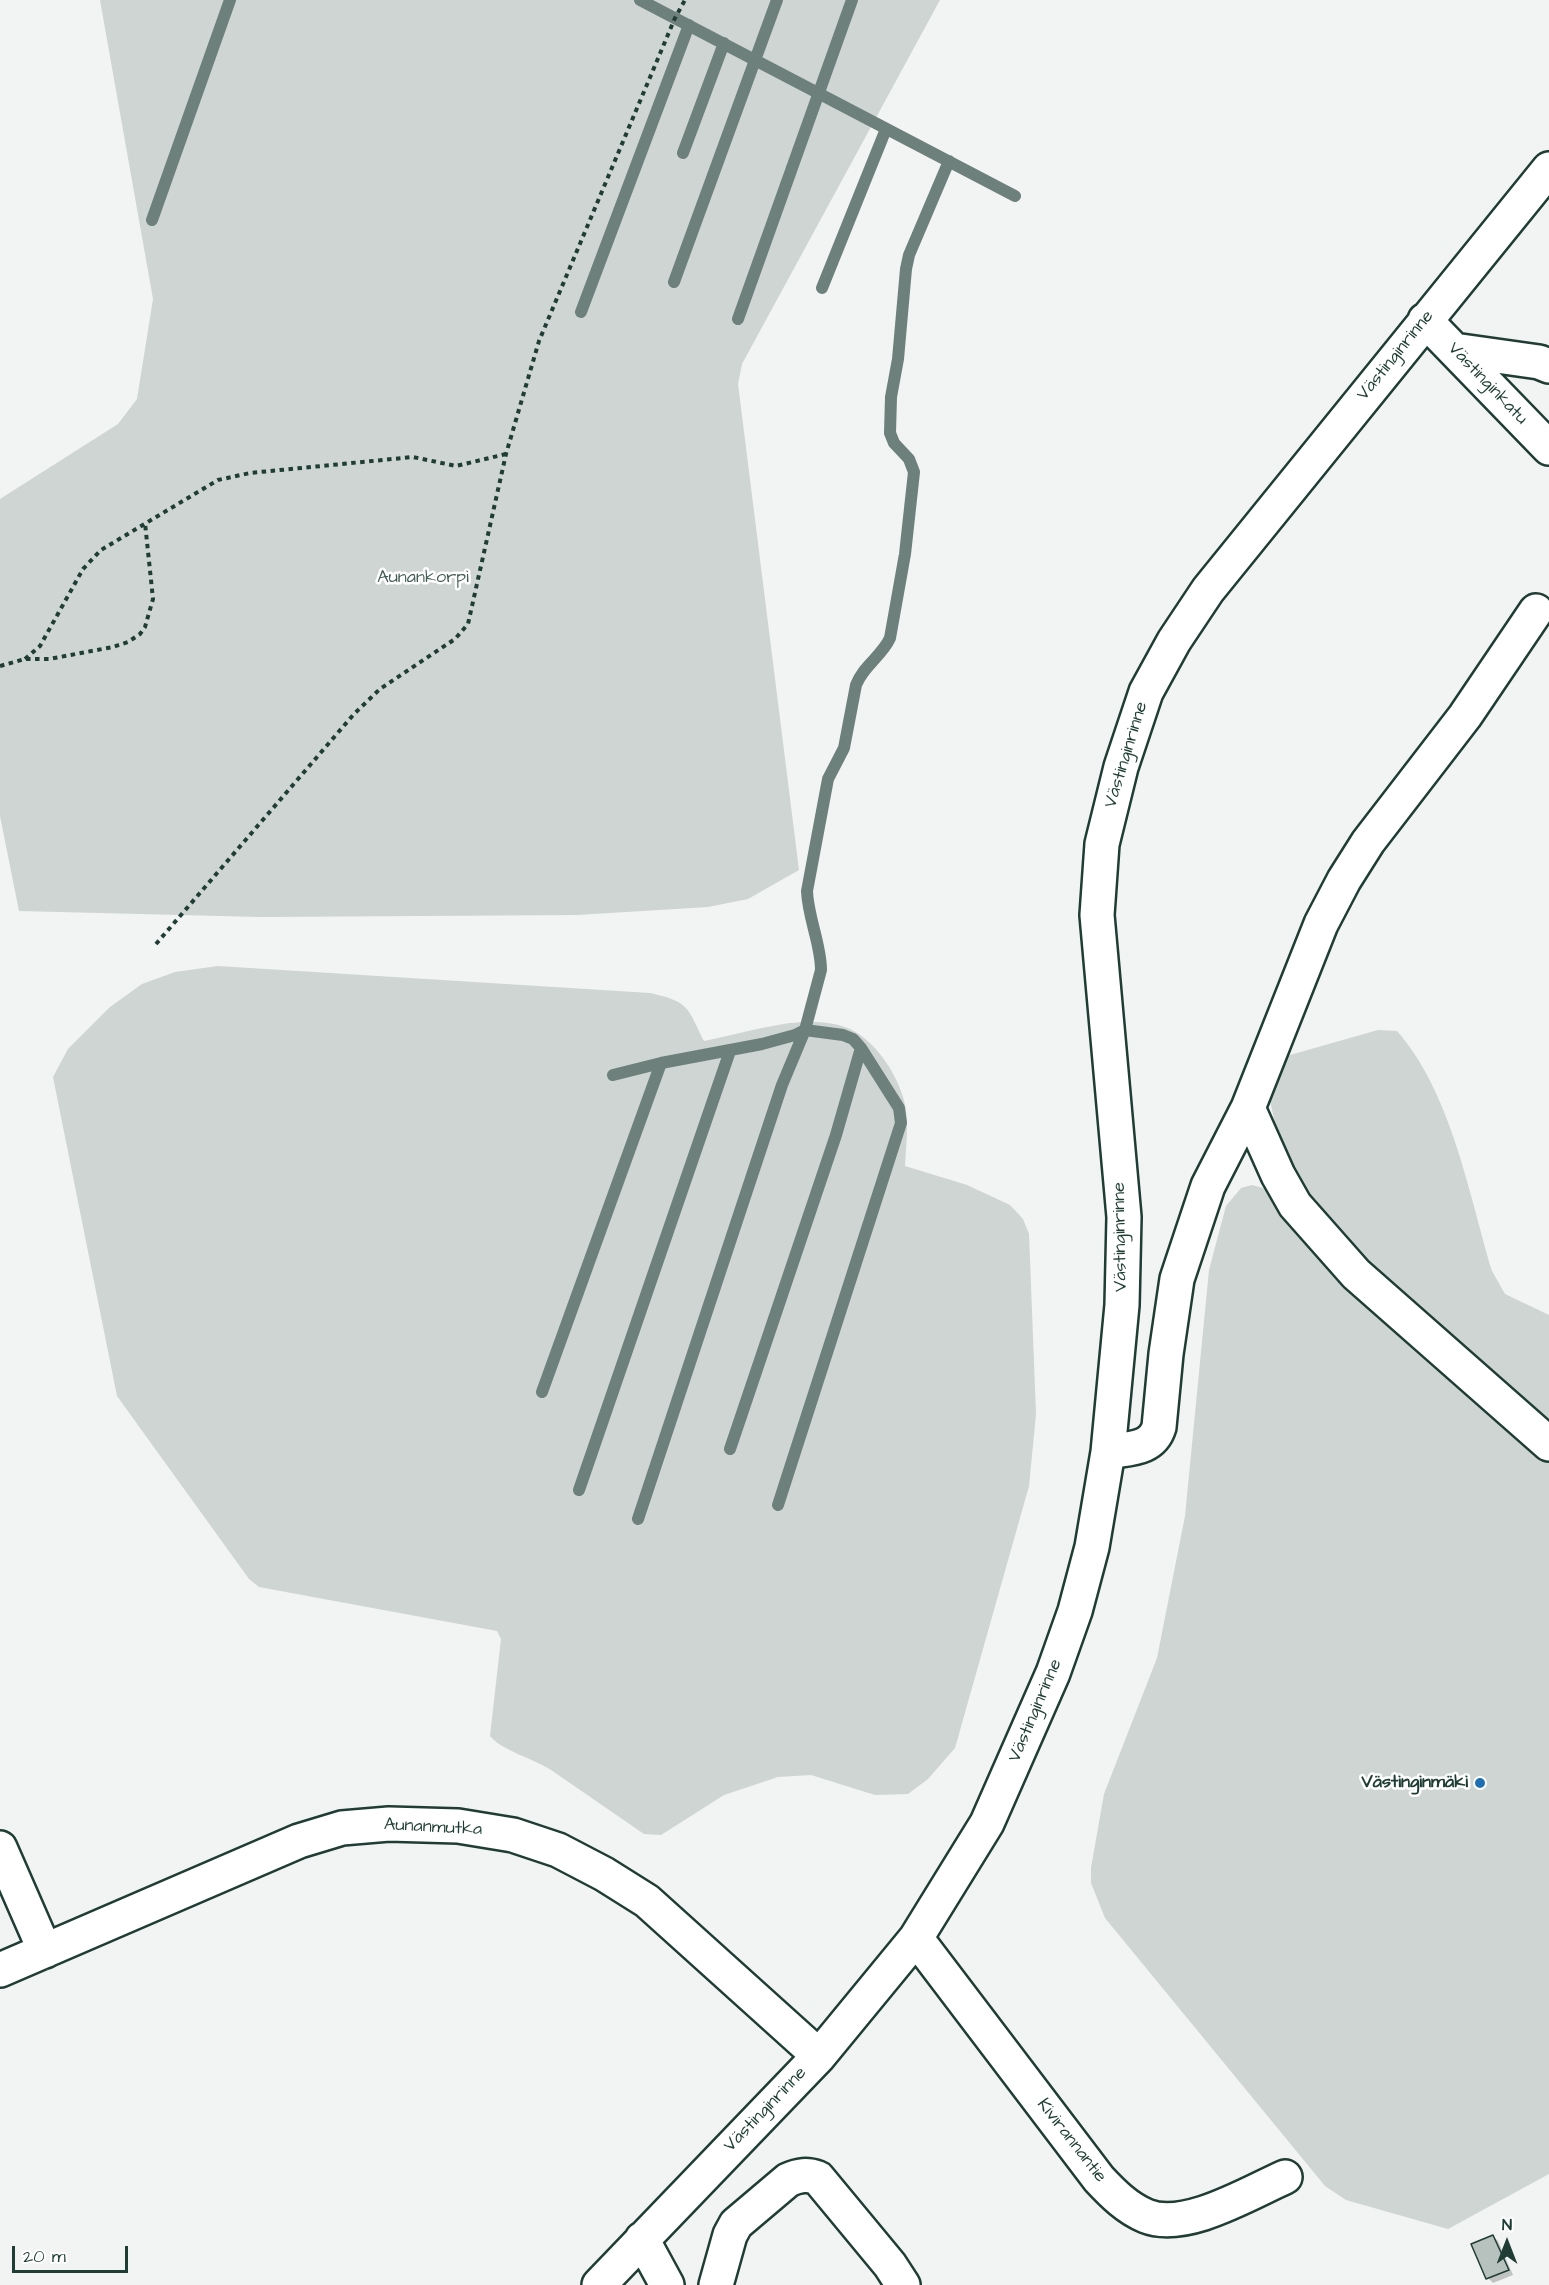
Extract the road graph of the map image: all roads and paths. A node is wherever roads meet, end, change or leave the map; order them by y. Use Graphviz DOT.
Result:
graph roads {
  1 [pos="685,0"];
  2 [pos="1549,169"];
  3 [pos="1425,320"];
  4 [pos="1454,350"];
  5 [pos="1549,366"];
  6 [pos="1549,448"];
  7 [pos="506,454"];
  8 [pos="145,523"];
  9 [pos="1536,611"];
  10 [pos="25,659"];
  11 [pos="0,666"];
  12 [pos="156,944"];
  13 [pos="1248,1108"];
  14 [pos="1549,1444"];
  15 [pos="1108,1452"];
  16 [pos="0,1848"];
  17 [pos="916,1938"];
  18 [pos="45,1951"];
  19 [pos="0,1970"];
  20 [pos="819,2056"];
  21 [pos="1286,2177"];
  22 [pos="642,2239"];
  23 [pos="715,2283"];
  24 [pos="599,2285"];
  25 [pos="667,2285"];
  26 [pos="903,2285"];
  1 -- 7 [label="path"];
  2 -- 3 [label="street, Västinginrinne"];
  3 -- 4 [label="street, Västinginkatu"];
  3 -- 15 [label="street, Västinginrinne"];
  4 -- 5 [label="street"];
  4 -- 6 [label="street, Västinginkatu"];
  7 -- 8 [label="path"];
  7 -- 12 [label="path"];
  8 -- 10 [label="path"];
  8 -- 10 [label="path"];
  9 -- 13 [label="street"];
  10 -- 11 [label="path"];
  13 -- 14 [label="street"];
  13 -- 15 [label="street"];
  15 -- 17 [label="street, Västinginrinne"];
  16 -- 18 [label="street"];
  17 -- 20 [label="street, Västinginrinne"];
  17 -- 21 [label="street, Kivirannantie"];
  18 -- 19 [label="street, Aunanmutka"];
  18 -- 20 [label="street, Aunanmutka"];
  20 -- 22 [label="street, Västinginrinne"];
  22 -- 24 [label="street, Västinginrinne"];
  22 -- 25 [label="street"];
  23 -- 26 [label="street"];
}
